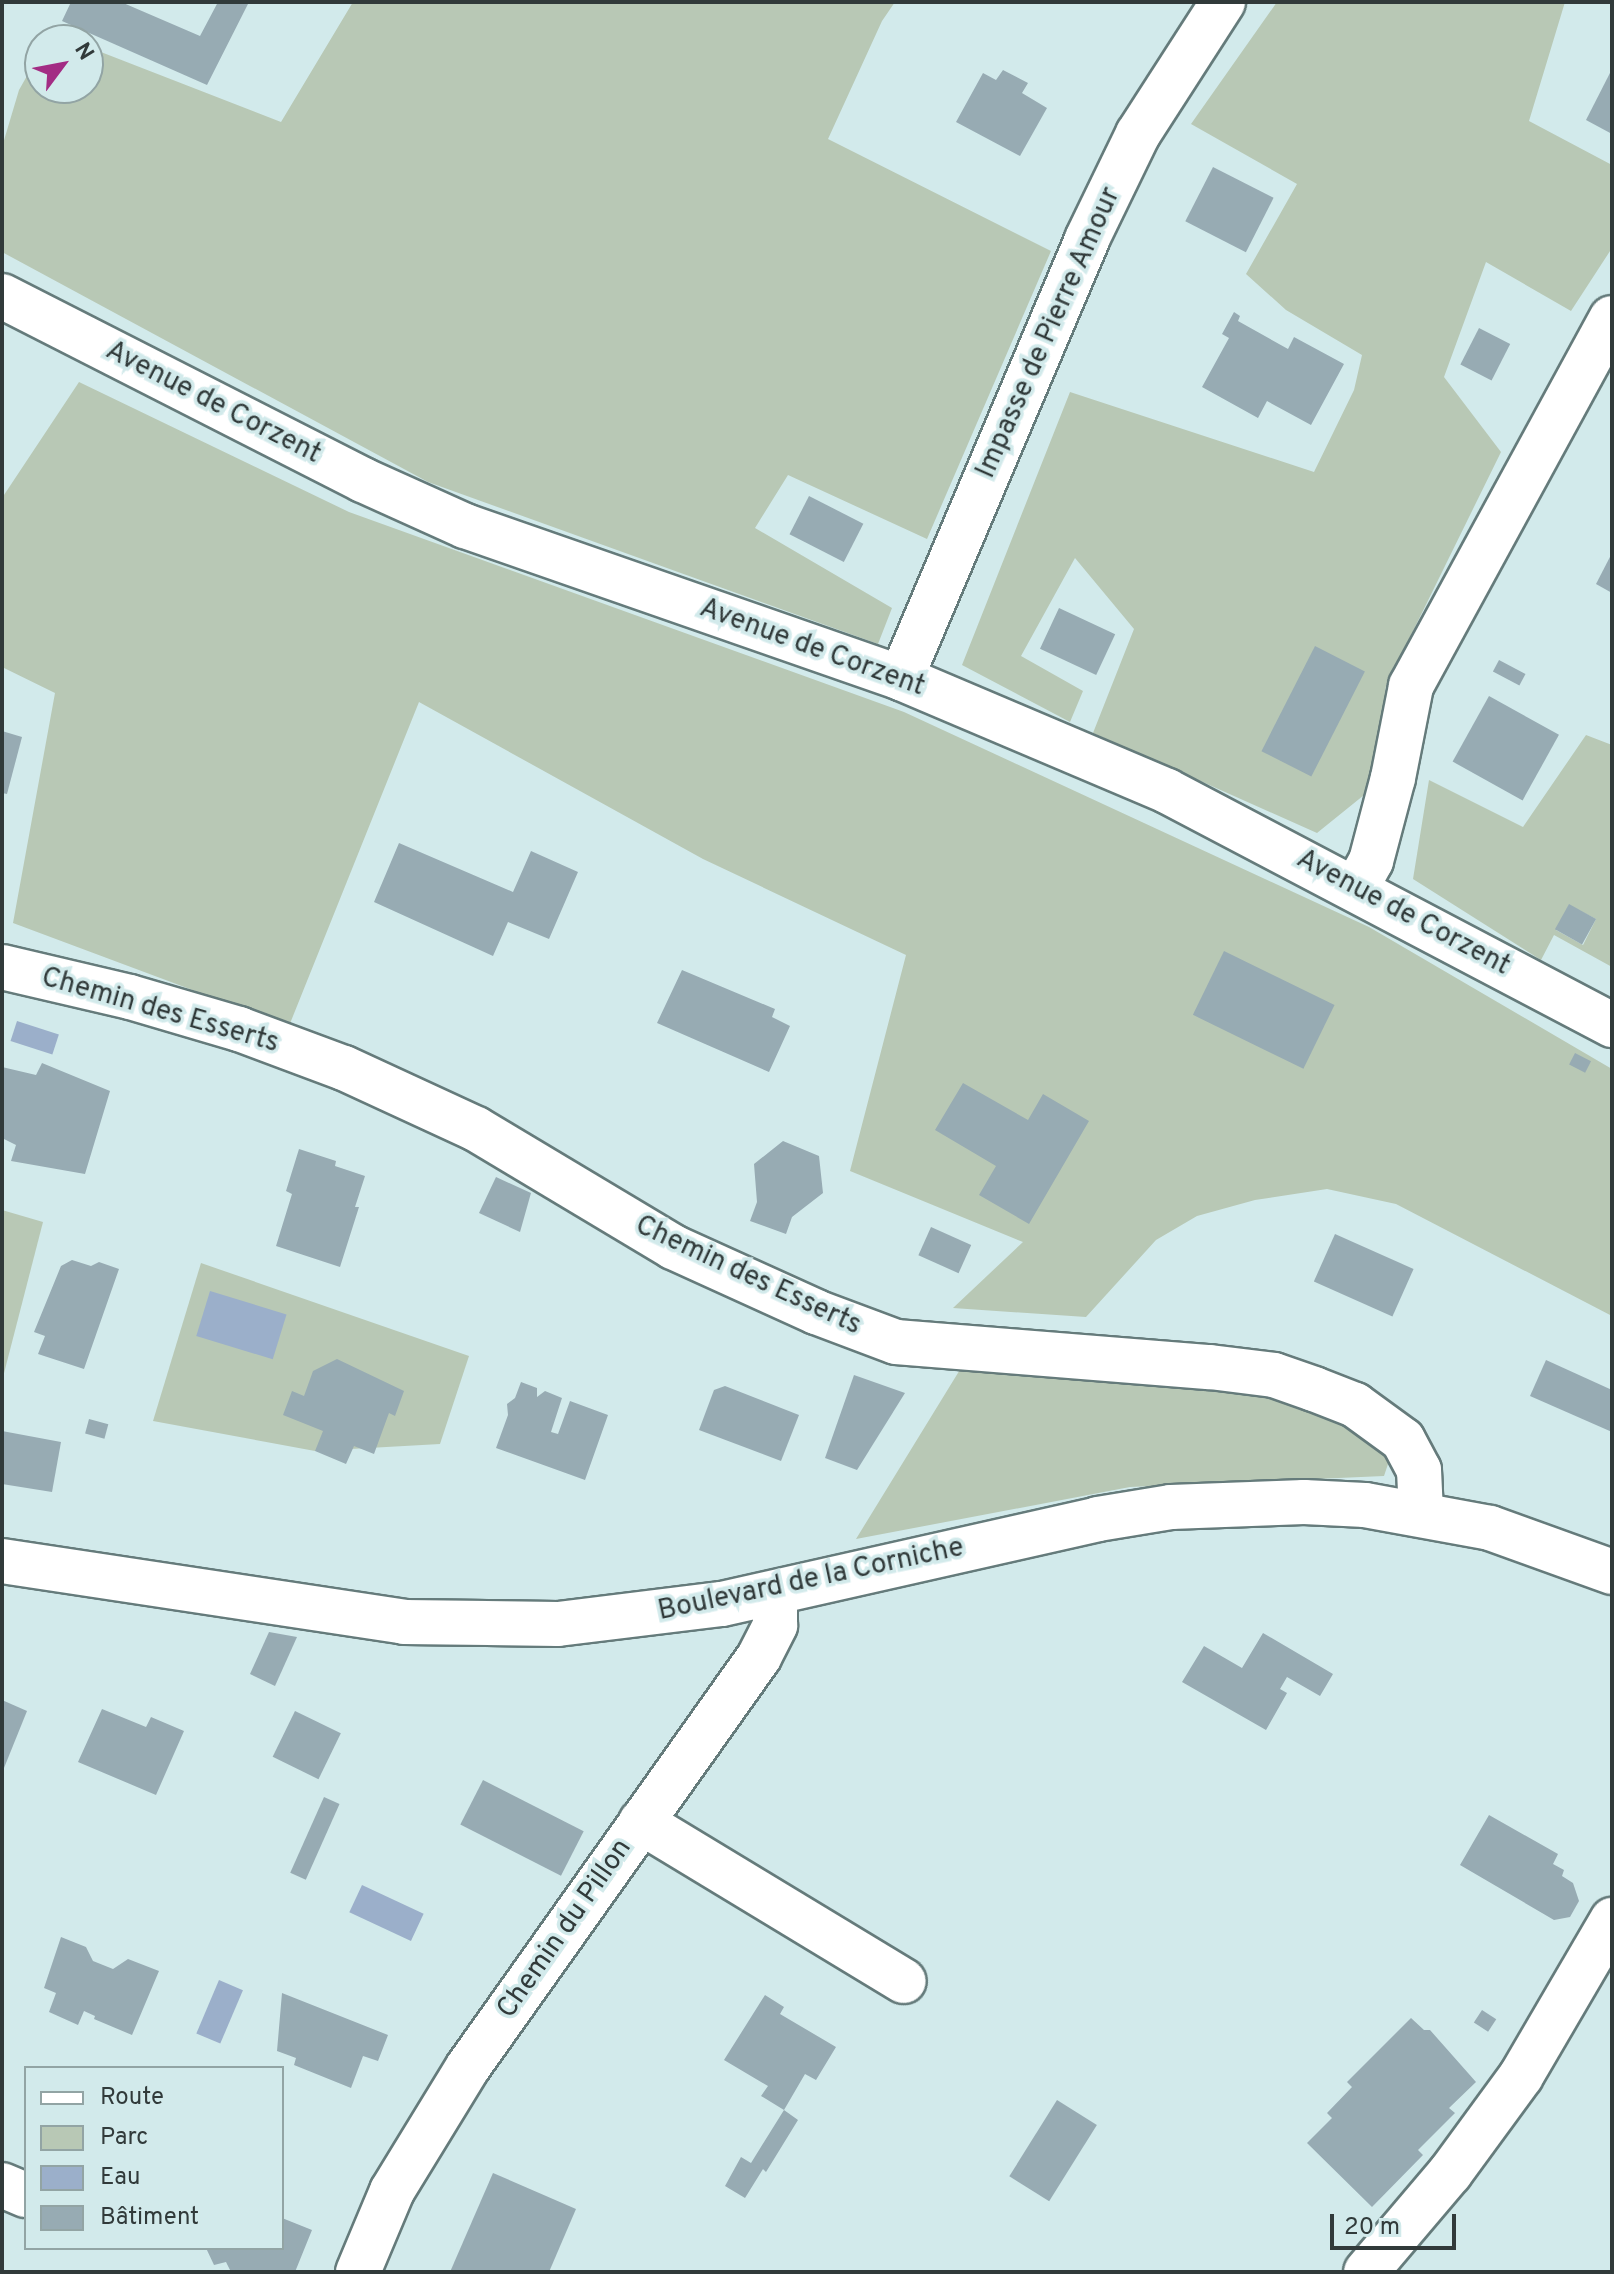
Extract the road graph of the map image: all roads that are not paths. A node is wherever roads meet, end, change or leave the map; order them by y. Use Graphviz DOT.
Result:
graph roads {
  1 [pos="1223,2"];
  2 [pos="2,296"];
  3 [pos="1612,318"];
  4 [pos="901,678"];
  5 [pos="1356,888"];
  6 [pos="2,967"];
  7 [pos="1607,1012"];
  8 [pos="1421,1513"];
  9 [pos="2,1561"];
  10 [pos="1612,1572"];
  11 [pos="775,1593"];
  12 [pos="641,1822"];
  13 [pos="1612,1920"];
  14 [pos="904,1981"];
  15 [pos="2,2185"];
  16 [pos="24,2194"];
  17 [pos="358,2272"];
  18 [pos="1366,2272"];
  1 -- 4 [label="street, Impasse de Pierre Amour"];
  2 -- 4 [label="street, Avenue de Corzent"];
  3 -- 5 [label="street"];
  4 -- 5 [label="street, Avenue de Corzent"];
  5 -- 7 [label="street, Avenue de Corzent"];
  6 -- 8 [label="street, Chemin des Esserts"];
  8 -- 10 [label="street, Boulevard de la Corniche"];
  8 -- 11 [label="street, Boulevard de la Corniche"];
  9 -- 11 [label="street, Boulevard de la Corniche"];
  11 -- 12 [label="street, Chemin du Pillon"];
  12 -- 14 [label="street"];
  12 -- 17 [label="street, Chemin du Pillon"];
  13 -- 18 [label="street"];
  15 -- 16 [label="street"];
}
